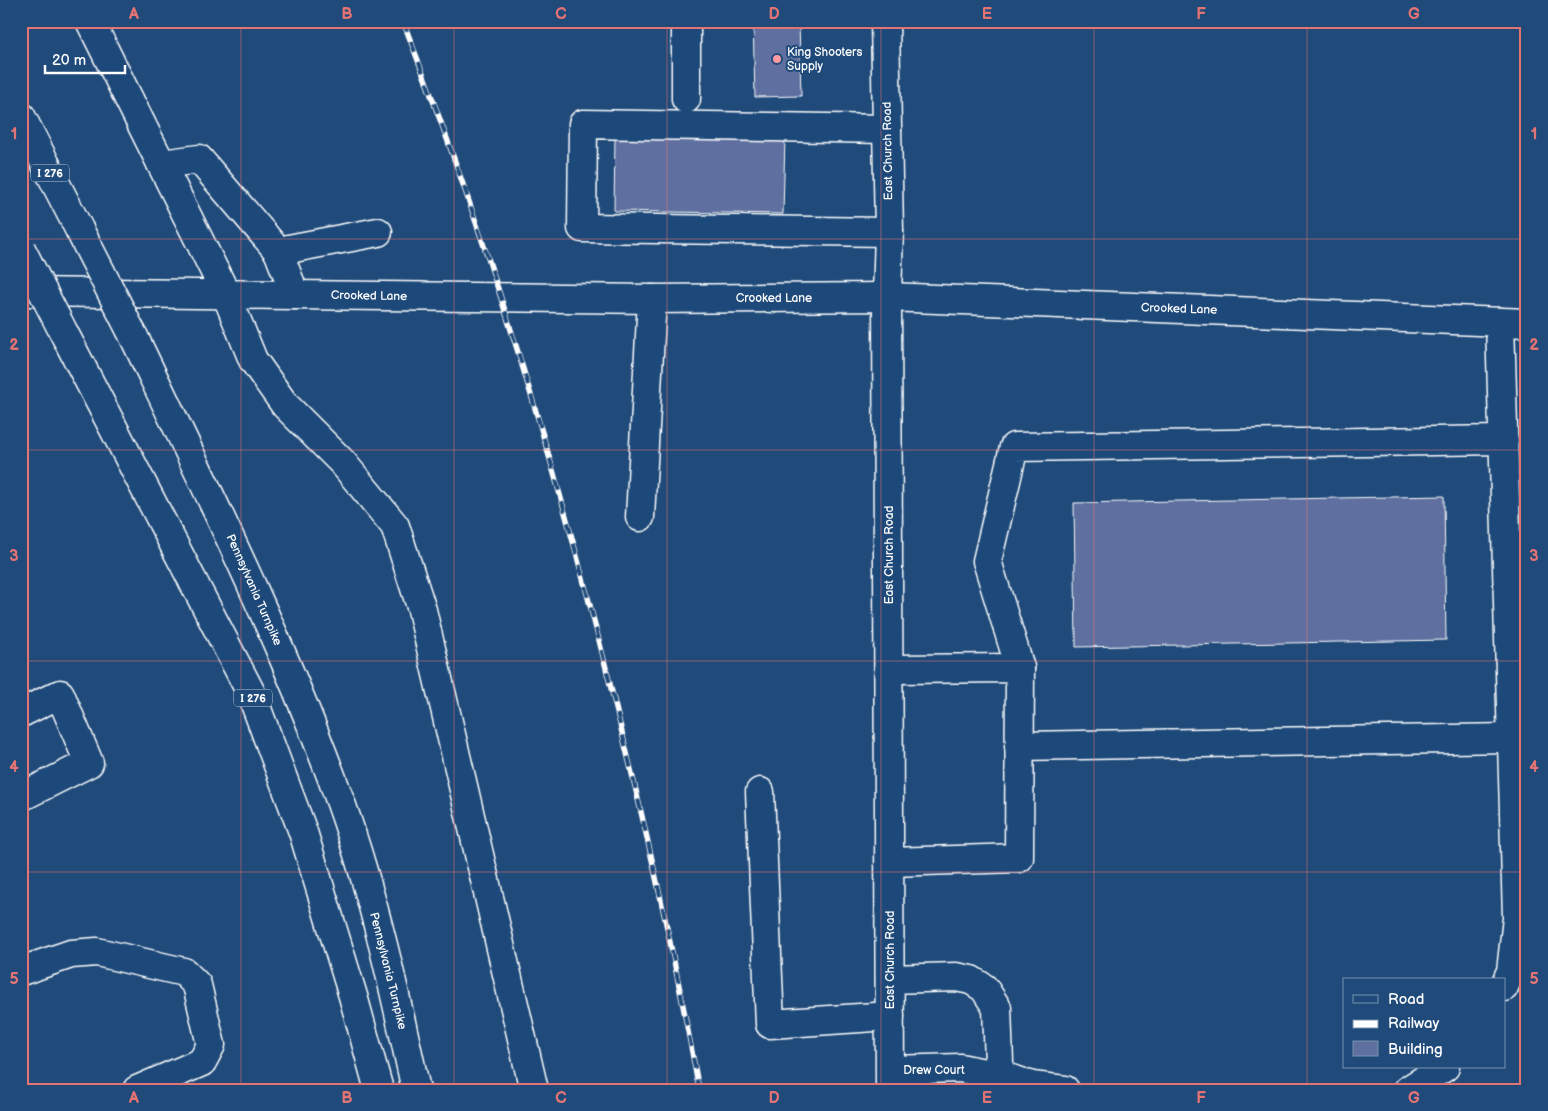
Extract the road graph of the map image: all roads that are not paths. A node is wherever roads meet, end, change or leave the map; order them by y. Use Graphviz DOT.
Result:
graph roads {
  1 [pos="90,21"];
  2 [pos="686,21"];
  3 [pos="886,21"];
  4 [pos="686,99"];
  5 [pos="21,116"];
  6 [pos="888,129"];
  7 [pos="161,164"];
  8 [pos="378,232"];
  9 [pos="889,232"];
  10 [pos="21,249"];
  11 [pos="278,251"];
  12 [pos="21,292"];
  13 [pos="226,294"];
  14 [pos="296,295"];
  15 [pos="887,297"];
  16 [pos="652,299"];
  17 [pos="1514,322"];
  18 [pos="1504,440"];
  19 [pos="640,517"];
  20 [pos="1020,668"];
  21 [pos="890,669"];
  22 [pos="21,713"];
  23 [pos="1512,738"];
  24 [pos="1020,746"];
  25 [pos="760,792"];
  26 [pos="21,797"];
  27 [pos="890,862"];
  28 [pos="21,971"];
  29 [pos="890,979"];
  30 [pos="1506,982"];
  31 [pos="890,1016"];
  32 [pos="1443,1068"];
  33 [pos="890,1080"];
  34 [pos="1000,1083"];
  35 [pos="138,1090"];
  36 [pos="378,1090"];
  37 [pos="416,1090"];
  38 [pos="534,1090"];
  39 [pos="1065,1090"];
  40 [pos="1408,1090"];
  1 -- 7 [label="main road"];
  2 -- 4 [label="main road"];
  3 -- 6 [label="main road, East Church Road"];
  5 -- 37 [label="main road, Pennsylvania Turnpike / I 276, bridge"];
  6 -- 9 [label="main road, East Church Road"];
  6 -- 9 [label="main road"];
  7 -- 11 [label="main road"];
  7 -- 13 [label="main road"];
  8 -- 11 [label="main road"];
  9 -- 15 [label="main road, East Church Road"];
  10 -- 36 [label="main road, I 276, bridge"];
  11 -- 14 [label="main road"];
  12 -- 13 [label="main road, Crooked Lane"];
  13 -- 14 [label="main road, Crooked Lane"];
  13 -- 38 [label="main road"];
  14 -- 16 [label="main road, Crooked Lane"];
  15 -- 16 [label="main road, Crooked Lane"];
  15 -- 17 [label="main road, Crooked Lane"];
  15 -- 21 [label="main road, East Church Road"];
  16 -- 19 [label="main road"];
  17 -- 18 [label="main road"];
  18 -- 20 [label="main road"];
  18 -- 23 [label="main road"];
  20 -- 21 [label="main road"];
  20 -- 24 [label="main road"];
  21 -- 27 [label="main road, East Church Road"];
  22 -- 26 [label="main road"];
  23 -- 24 [label="main road"];
  23 -- 30 [label="main road"];
  24 -- 27 [label="main road"];
  25 -- 31 [label="main road"];
  27 -- 29 [label="main road, East Church Road"];
  28 -- 35 [label="main road"];
  29 -- 31 [label="main road, East Church Road"];
  29 -- 34 [label="main road"];
  31 -- 33 [label="main road, East Church Road"];
  32 -- 40 [label="main road"];
  33 -- 34 [label="main road, Drew Court"];
  34 -- 39 [label="main road, Drew Court"];
}
